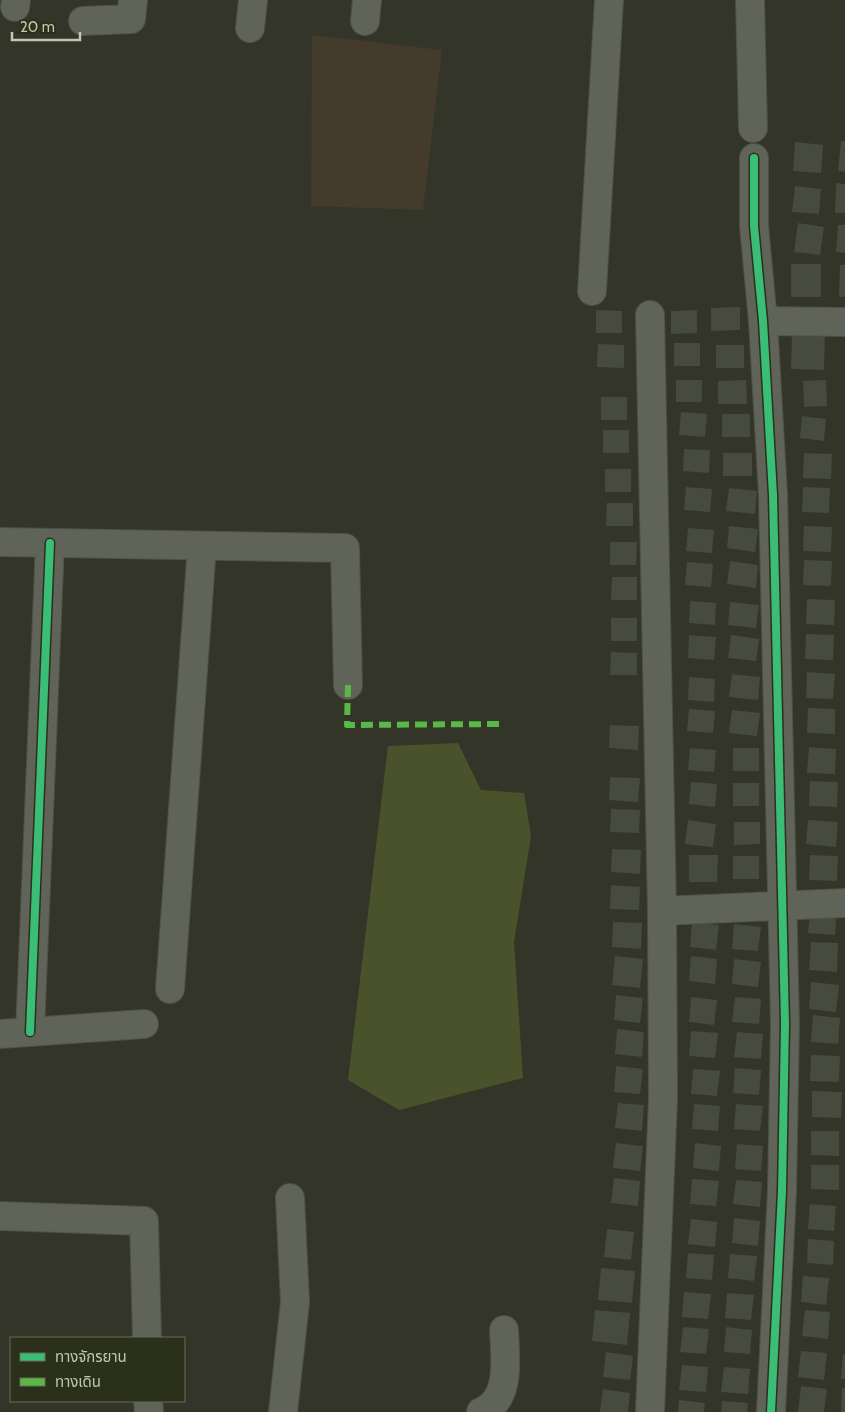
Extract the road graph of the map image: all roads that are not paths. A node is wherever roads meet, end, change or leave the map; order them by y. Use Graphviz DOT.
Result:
graph roads {
  1 [pos="133,0"];
  2 [pos="253,0"];
  3 [pos="609,0"];
  4 [pos="750,0"];
  5 [pos="82,22"];
  6 [pos="250,28"];
  7 [pos="753,128"];
  8 [pos="754,158"];
  9 [pos="592,291"];
  10 [pos="650,314"];
  11 [pos="763,321"];
  12 [pos="845,322"];
  13 [pos="0,542"];
  14 [pos="50,544"];
  15 [pos="202,546"];
  16 [pos="348,685"];
  17 [pos="845,903"];
  18 [pos="782,905"];
  19 [pos="662,911"];
  20 [pos="170,989"];
  21 [pos="144,1024"];
  22 [pos="30,1032"];
  23 [pos="0,1034"];
  24 [pos="290,1198"];
  25 [pos="0,1216"];
  26 [pos="504,1330"];
  27 [pos="147,1337"];
  28 [pos="283,1412"];
  29 [pos="481,1412"];
  30 [pos="650,1412"];
  31 [pos="771,1412"];
  1 -- 5 [label="street"];
  2 -- 6 [label="street"];
  3 -- 9 [label="street"];
  4 -- 7 [label="street"];
  8 -- 11 [label="street"];
  10 -- 19 [label="street"];
  11 -- 12 [label="street"];
  11 -- 18 [label="street"];
  13 -- 14 [label="street"];
  14 -- 15 [label="street"];
  14 -- 22 [label="street"];
  15 -- 16 [label="street"];
  15 -- 20 [label="street"];
  17 -- 18 [label="street"];
  18 -- 19 [label="street"];
  18 -- 31 [label="street"];
  19 -- 30 [label="street"];
  21 -- 22 [label="street"];
  22 -- 23 [label="street"];
  24 -- 28 [label="street"];
  25 -- 27 [label="street"];
  26 -- 29 [label="street"];
}
